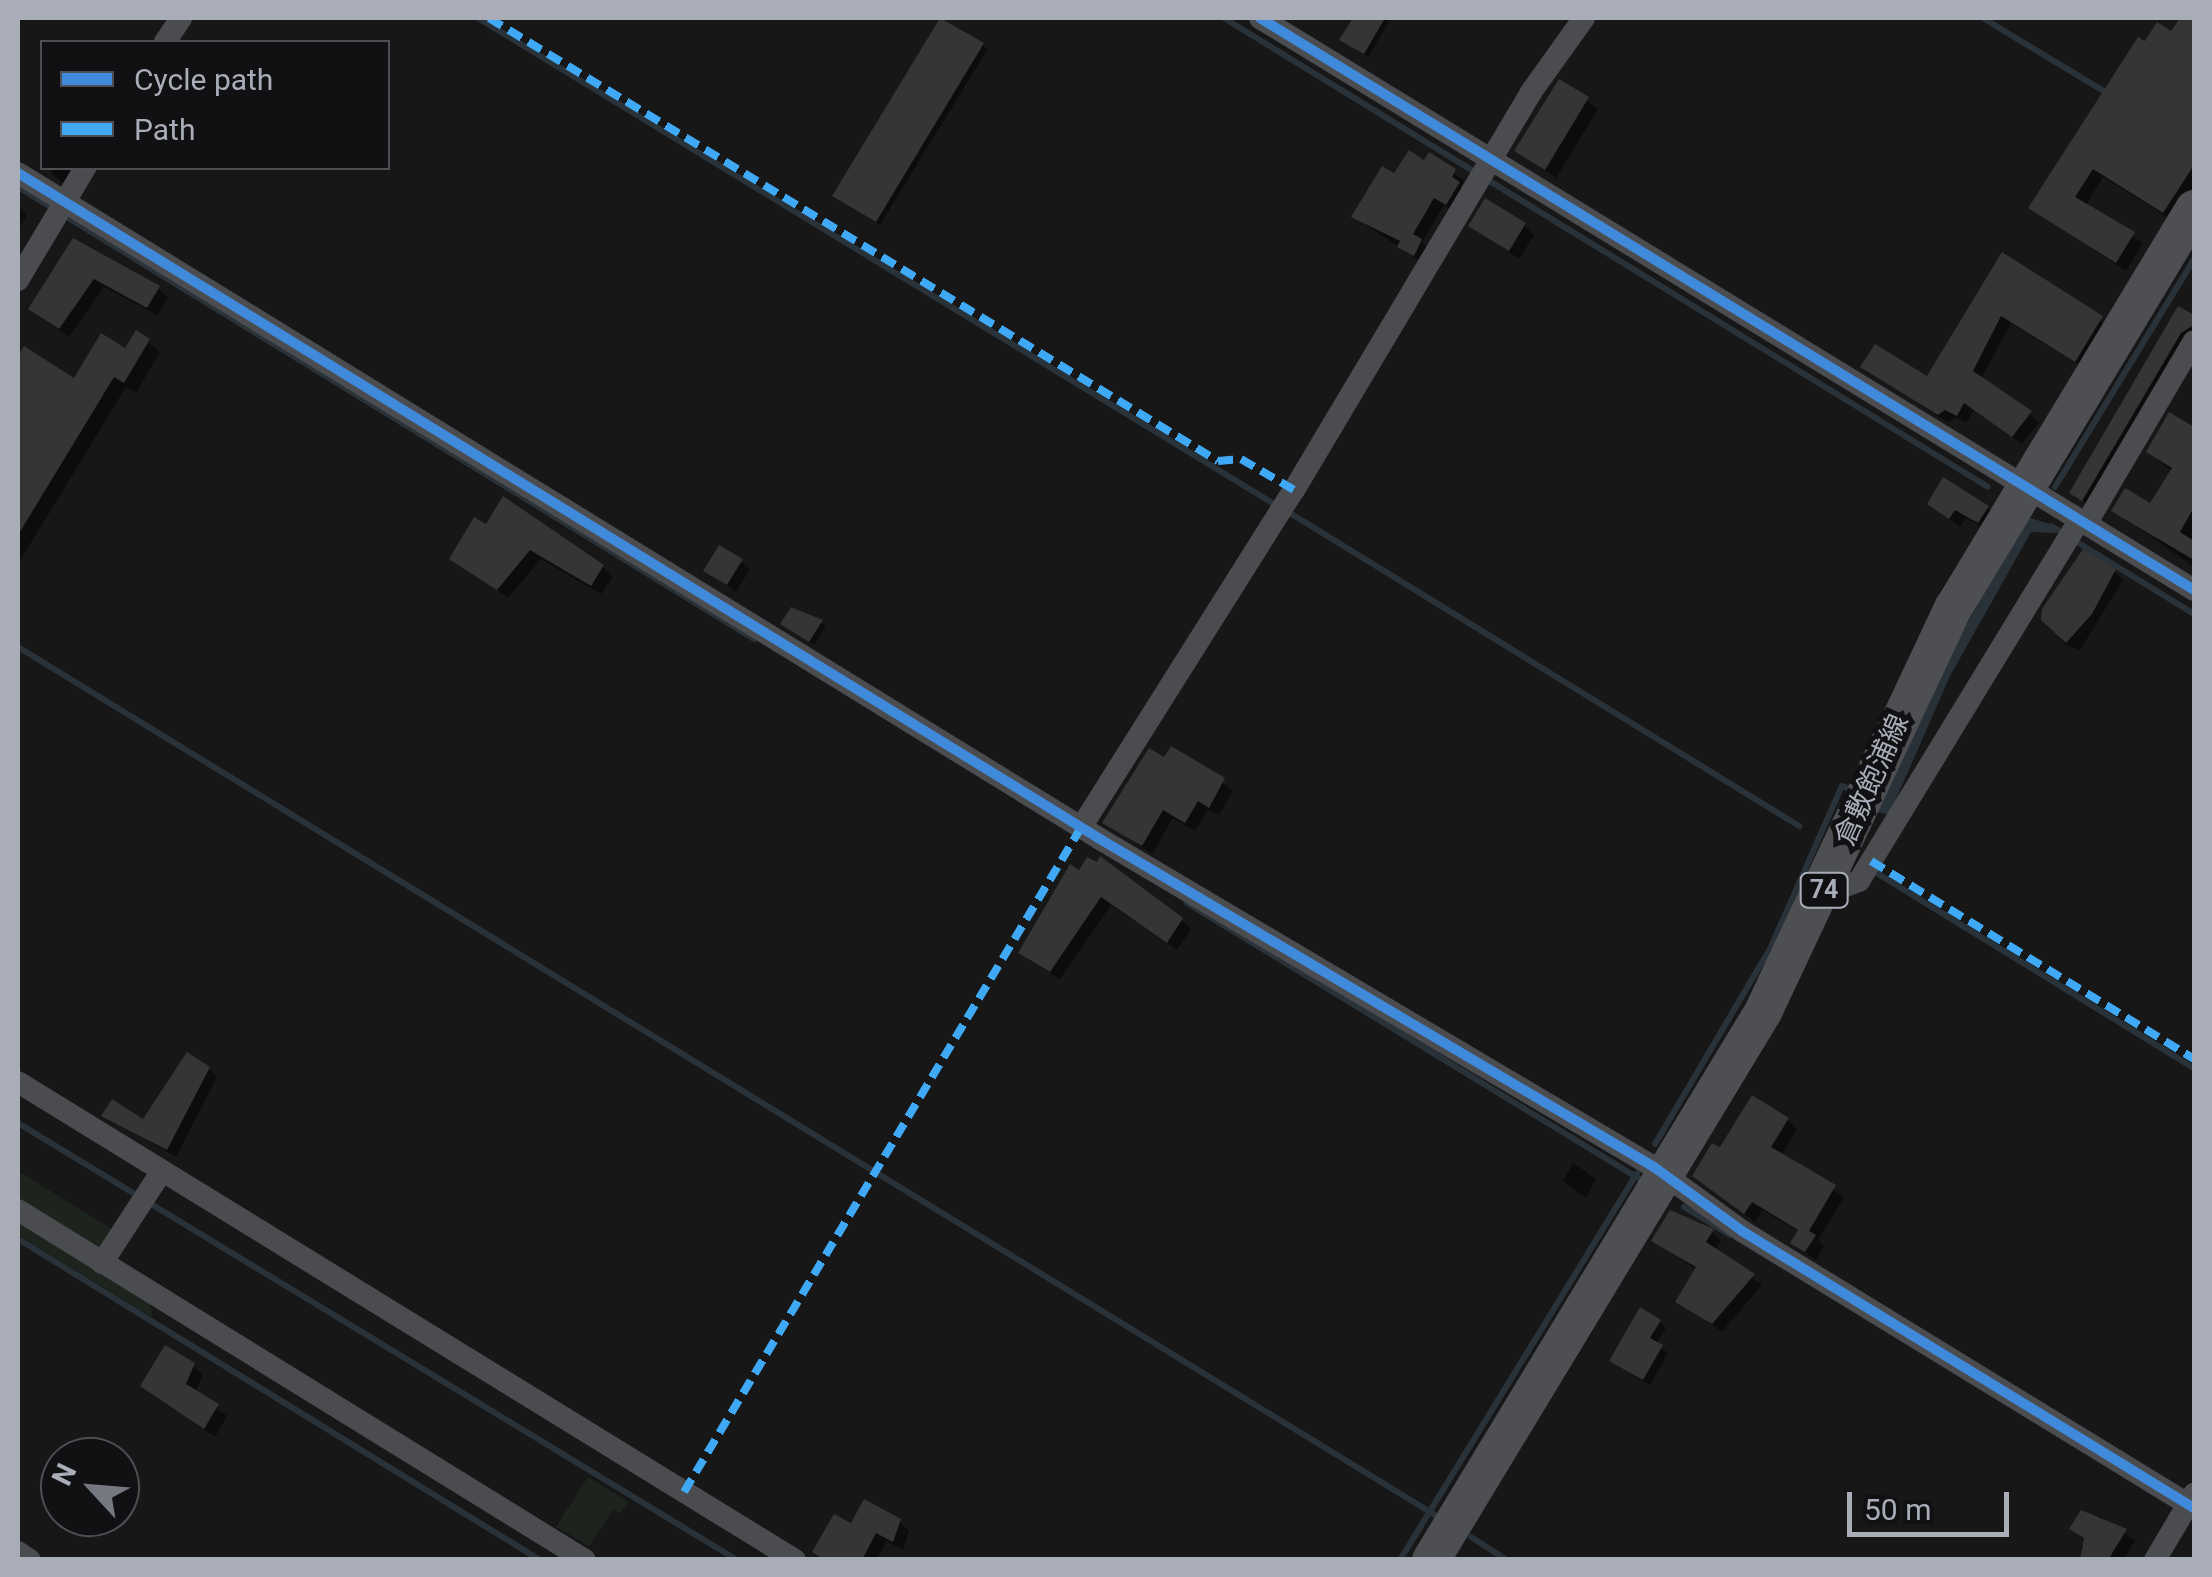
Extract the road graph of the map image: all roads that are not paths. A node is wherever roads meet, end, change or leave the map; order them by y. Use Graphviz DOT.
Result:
graph roads {
  1 [pos="180,18"];
  2 [pos="1260,18"];
  3 [pos="1584,18"];
  4 [pos="166,40"];
  5 [pos="84,170"];
  6 [pos="1485,170"];
  7 [pos="18,173"];
  8 [pos="2194,208"];
  9 [pos="60,209"];
  10 [pos="18,280"];
  11 [pos="2194,341"];
  12 [pos="2025,487"];
  13 [pos="2075,530"];
  14 [pos="2194,590"];
  15 [pos="1082,826"];
  16 [pos="1822,895"];
  17 [pos="18,1082"];
  18 [pos="162,1171"];
  19 [pos="1665,1177"];
  20 [pos="18,1210"];
  21 [pos="102,1263"];
  22 [pos="2188,1508"];
  23 [pos="18,1552"];
  24 [pos="30,1560"];
  25 [pos="585,1560"];
  26 [pos="795,1560"];
  27 [pos="1430,1560"];
  28 [pos="2156,1560"];
  1 -- 4 [label="street"];
  2 -- 6 [label="street"];
  3 -- 6 [label="street"];
  5 -- 9 [label="street"];
  6 -- 12 [label="street"];
  6 -- 15 [label="street"];
  7 -- 9 [label="street"];
  8 -- 12 [label="main road, 倉敷飽浦線 / 74"];
  9 -- 10 [label="street"];
  9 -- 15 [label="street"];
  11 -- 13 [label="street"];
  12 -- 13 [label="street"];
  12 -- 16 [label="main road, 倉敷飽浦線 / 74"];
  13 -- 14 [label="street"];
  13 -- 16 [label="street"];
  15 -- 19 [label="street"];
  16 -- 19 [label="main road, 倉敷飽浦線 / 74"];
  17 -- 18 [label="street"];
  18 -- 21 [label="street"];
  18 -- 26 [label="street"];
  19 -- 22 [label="street"];
  19 -- 27 [label="main road, 倉敷飽浦線 / 74"];
  20 -- 21 [label="street"];
  21 -- 25 [label="street"];
  22 -- 28 [label="street"];
  23 -- 24 [label="street"];
}
